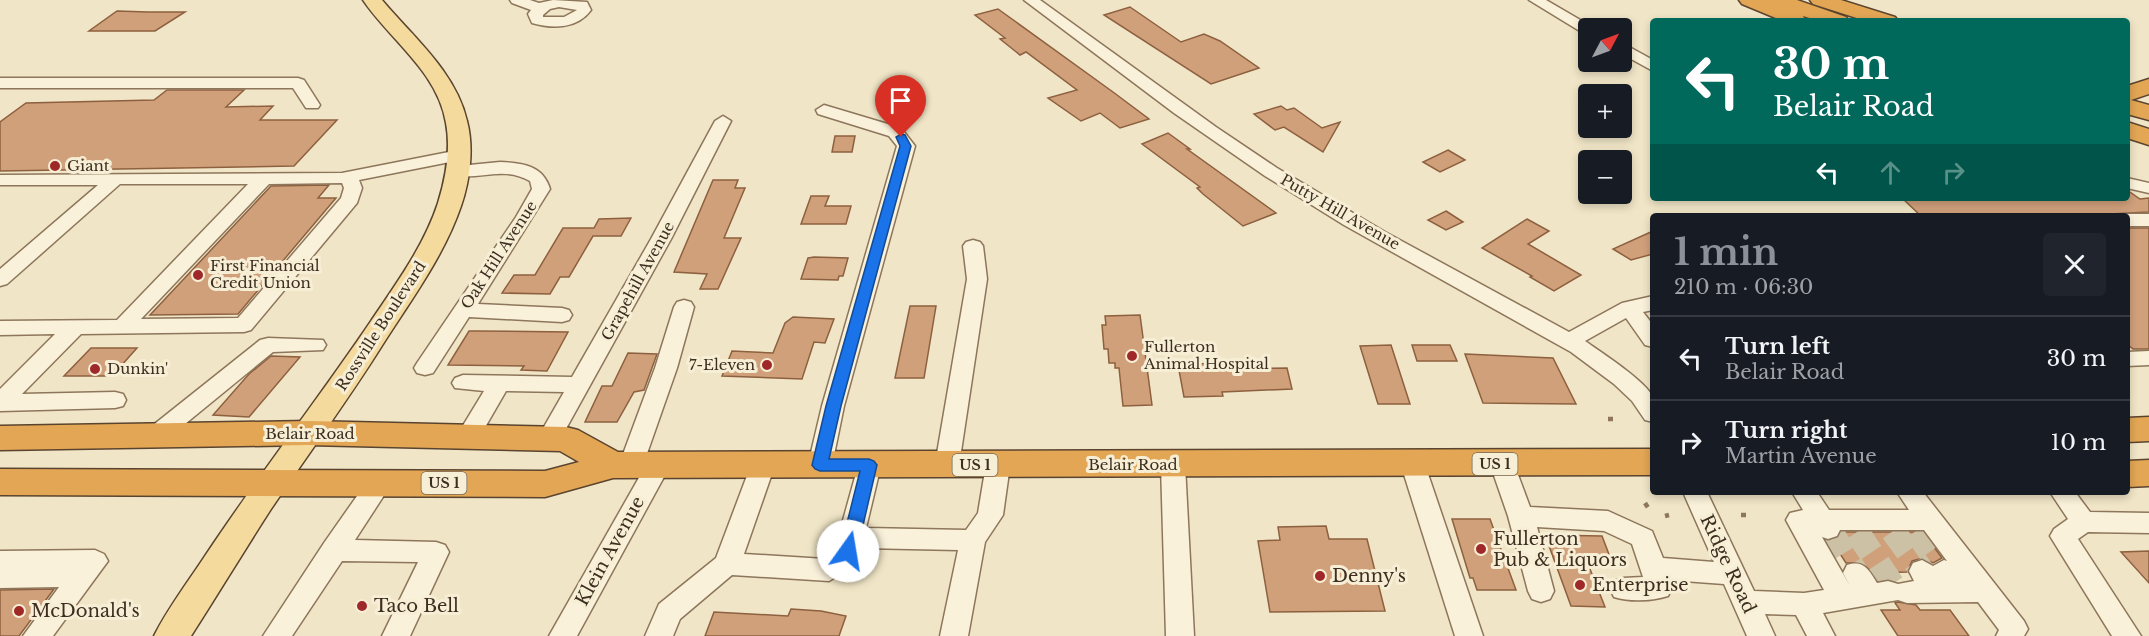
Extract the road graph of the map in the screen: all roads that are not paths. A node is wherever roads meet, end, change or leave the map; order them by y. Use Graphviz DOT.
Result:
graph roads {
  1 [pos="372,0"];
  2 [pos="517,0"];
  3 [pos="1031,0"];
  4 [pos="1536,0"];
  5 [pos="1749,0"];
  6 [pos="1756,0"];
  7 [pos="1777,0"];
  8 [pos="1808,0"];
  9 [pos="1820,0"];
  10 [pos="541,9"];
  11 [pos="1794,18"];
  12 [pos="1807,18"];
  13 [pos="1830,18"];
  14 [pos="1863,18"];
  15 [pos="1878,18"];
  16 [pos="1578,24"];
  17 [pos="1632,54"];
  18 [pos="1650,64"];
  19 [pos="2149,75"];
  20 [pos="2130,78"];
  21 [pos="0,83"];
  22 [pos="2149,86"];
  23 [pos="312,105"];
  24 [pos="824,110"];
  25 [pos="2137,113"];
  26 [pos="723,121"];
  27 [pos="2149,138"];
  28 [pos="2130,144"];
  29 [pos="2149,147"];
  30 [pos="459,163"];
  31 [pos="349,176"];
  32 [pos="264,178"];
  33 [pos="115,179"];
  34 [pos="0,180"];
  35 [pos="2130,184"];
  36 [pos="2149,188"];
  37 [pos="2130,220"];
  38 [pos="2149,220"];
  39 [pos="973,246"];
  40 [pos="0,280"];
  41 [pos="1650,304"];
  42 [pos="684,307"];
  43 [pos="1629,308"];
  44 [pos="463,310"];
  45 [pos="562,315"];
  46 [pos="75,327"];
  47 [pos="122,327"];
  48 [pos="0,328"];
  49 [pos="1650,332"];
  50 [pos="1567,342"];
  51 [pos="315,345"];
  52 [pos="2149,358"];
  53 [pos="2130,359"];
  54 [pos="425,368"];
  55 [pos="464,383"];
  56 [pos="499,384"];
  57 [pos="580,385"];
  58 [pos="115,400"];
  59 [pos="3,406"];
  60 [pos="1650,409"];
  61 [pos="2149,429"];
  62 [pos="2130,430"];
  63 [pos="308,433"];
  64 [pos="155,436"];
  65 [pos="468,437"];
  66 [pos="0,438"];
  67 [pos="549,439"];
  68 [pos="1650,462"];
  69 [pos="1502,464"];
  70 [pos="634,465"];
  71 [pos="763,465"];
  72 [pos="820,465"];
  73 [pos="869,465"];
  74 [pos="947,465"];
  75 [pos="998,465"];
  76 [pos="1173,465"];
  77 [pos="1413,465"];
  78 [pos="2149,473"];
  79 [pos="2130,474"];
  80 [pos="0,482"];
  81 [pos="272,483"];
  82 [pos="381,483"];
  83 [pos="1696,495"];
  84 [pos="1807,495"];
  85 [pos="1909,495"];
  86 [pos="2064,495"];
  87 [pos="1521,516"];
  88 [pos="2083,522"];
  89 [pos="2149,523"];
  90 [pos="1906,524"];
  91 [pos="1840,526"];
  92 [pos="851,538"];
  93 [pos="973,540"];
  94 [pos="333,550"];
  95 [pos="0,562"];
  96 [pos="727,564"];
  97 [pos="1653,568"];
  98 [pos="1731,574"];
  99 [pos="84,576"];
  100 [pos="0,577"];
  101 [pos="1919,585"];
  102 [pos="1623,589"];
  103 [pos="1541,591"];
  104 [pos="1843,599"];
  105 [pos="1746,602"];
  106 [pos="1804,604"];
  107 [pos="37,636"];
  108 [pos="172,636"];
  109 [pos="277,636"];
  110 [pos="396,636"];
  111 [pos="563,636"];
  112 [pos="659,636"];
  113 [pos="954,636"];
  114 [pos="1180,636"];
  115 [pos="1469,636"];
  116 [pos="1761,636"];
  117 [pos="1821,636"];
  118 [pos="2010,636"];
  119 [pos="2127,636"];
  1 -- 30 [label="main road, Rossville Boulevard"];
  2 -- 10 [label="street"];
  3 -- 50 [label="street, Putty Hill Avenue"];
  4 -- 16 [label="street"];
  5 -- 11 [label="highway"];
  6 -- 12 [label="highway"];
  7 -- 13 [label="highway"];
  8 -- 14 [label="highway"];
  9 -- 15 [label="highway"];
  17 -- 18 [label="street"];
  19 -- 20 [label="highway"];
  21 -- 23 [label="street"];
  22 -- 25 [label="highway"];
  24 -- 72 [label="street"];
  25 -- 27 [label="highway"];
  26 -- 57 [label="street, Grapehill Avenue"];
  28 -- 29 [label="highway"];
  30 -- 31 [label="street"];
  30 -- 44 [label="street, Oak Hill Avenue"];
  30 -- 63 [label="main road, Rossville Boulevard"];
  31 -- 32 [label="street"];
  31 -- 47 [label="street"];
  32 -- 33 [label="street"];
  32 -- 47 [label="street"];
  33 -- 34 [label="street"];
  33 -- 40 [label="street"];
  35 -- 36 [label="street"];
  37 -- 38 [label="street"];
  39 -- 74 [label="street"];
  41 -- 43 [label="street"];
  42 -- 70 [label="street, Klein Avenue"];
  43 -- 49 [label="street"];
  43 -- 50 [label="street"];
  44 -- 45 [label="street"];
  44 -- 54 [label="street, Oak Hill Avenue"];
  46 -- 47 [label="street"];
  46 -- 48 [label="street"];
  46 -- 59 [label="street"];
  50 -- 60 [label="street, Putty Hill Avenue"];
  51 -- 64 [label="street"];
  52 -- 53 [label="street"];
  55 -- 56 [label="street"];
  56 -- 57 [label="street"];
  56 -- 65 [label="street"];
  57 -- 67 [label="street, Grapehill Avenue"];
  58 -- 59 [label="street"];
  61 -- 62 [label="highway"];
  63 -- 64 [label="highway, Belair Road / US 1"];
  63 -- 65 [label="highway, Belair Road / US 1"];
  63 -- 81 [label="main road, Rossville Boulevard"];
  64 -- 66 [label="highway, Belair Road / US 1"];
  65 -- 67 [label="highway, Belair Road / US 1"];
  67 -- 70 [label="highway, Belair Road / US 1"];
  68 -- 69 [label="highway, Belair Road / US 1"];
  69 -- 77 [label="highway, Belair Road / US 1"];
  69 -- 87 [label="street"];
  70 -- 71 [label="highway, Belair Road / US 1"];
  70 -- 82 [label="highway, Belair Road / US 1"];
  70 -- 111 [label="street, Klein Avenue"];
  71 -- 72 [label="highway, Belair Road / US 1"];
  71 -- 96 [label="street"];
  72 -- 73 [label="highway, Belair Road / US 1"];
  73 -- 74 [label="highway, Belair Road / US 1"];
  73 -- 92 [label="street"];
  74 -- 75 [label="highway, Belair Road / US 1"];
  75 -- 76 [label="highway, Belair Road / US 1"];
  75 -- 93 [label="street"];
  76 -- 77 [label="highway, Belair Road / US 1"];
  76 -- 114 [label="street"];
  77 -- 115 [label="street"];
  78 -- 79 [label="highway"];
  80 -- 81 [label="highway, Belair Road / US 1"];
  81 -- 82 [label="highway, Belair Road / US 1"];
  81 -- 108 [label="main road, Rossville Boulevard"];
  82 -- 94 [label="street"];
  83 -- 98 [label="street, Ridge Road"];
  84 -- 91 [label="street"];
  85 -- 90 [label="street"];
  86 -- 88 [label="street"];
  87 -- 97 [label="street"];
  87 -- 103 [label="street"];
  88 -- 89 [label="street"];
  88 -- 119 [label="street"];
  90 -- 91 [label="street"];
  90 -- 101 [label="street"];
  91 -- 104 [label="street"];
  92 -- 93 [label="street"];
  92 -- 96 [label="street"];
  93 -- 113 [label="street"];
  94 -- 109 [label="street"];
  94 -- 110 [label="street"];
  95 -- 99 [label="street"];
  96 -- 112 [label="street"];
  97 -- 98 [label="street"];
  97 -- 102 [label="street"];
  98 -- 105 [label="street, Ridge Road"];
  99 -- 100 [label="street"];
  99 -- 107 [label="street"];
  101 -- 104 [label="street"];
  101 -- 118 [label="street"];
  104 -- 106 [label="street"];
  105 -- 106 [label="street"];
  105 -- 116 [label="street, Ridge Road"];
  106 -- 117 [label="street"];
}
